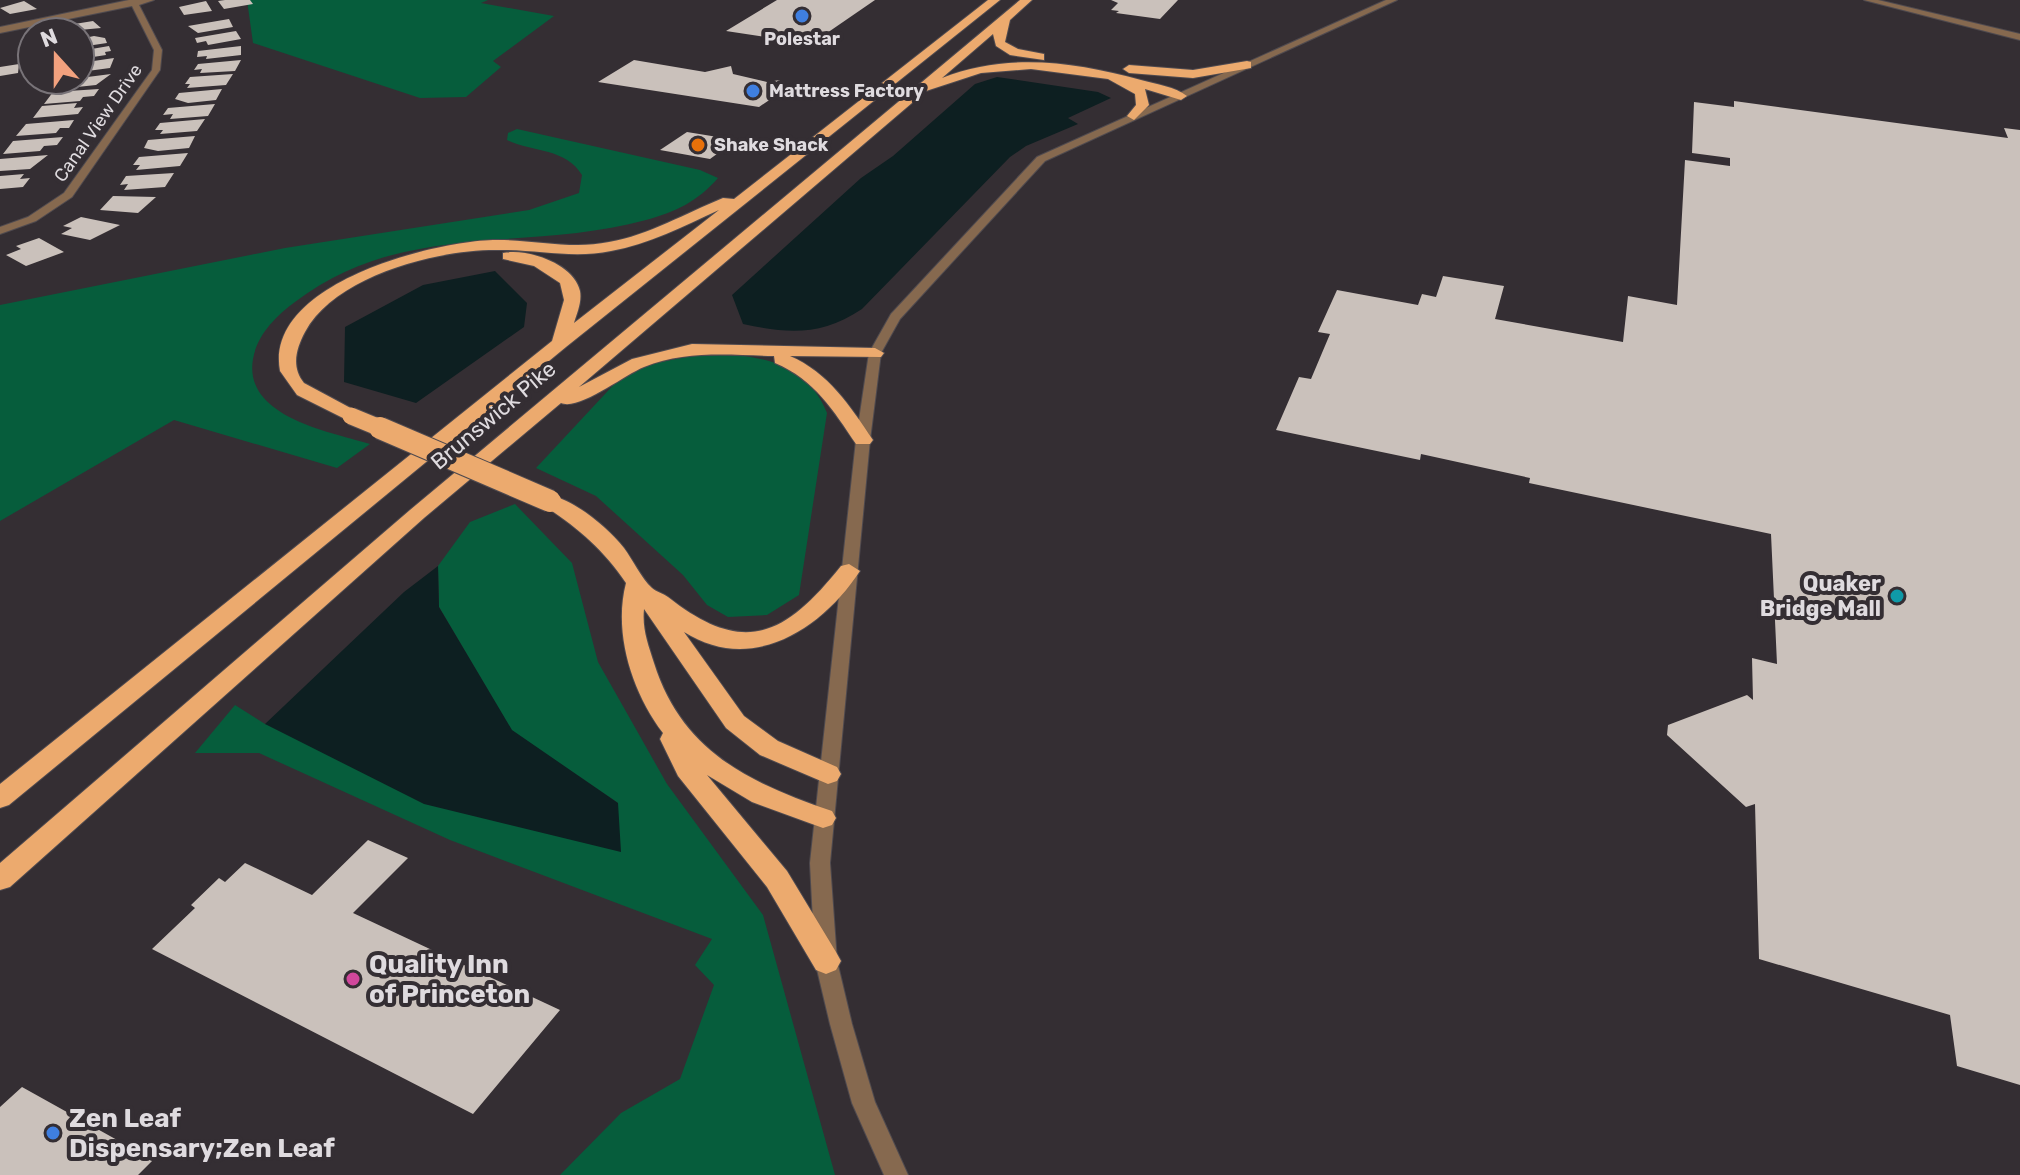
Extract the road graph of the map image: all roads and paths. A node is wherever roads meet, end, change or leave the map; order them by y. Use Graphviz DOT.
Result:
graph roads {
  1 [pos="150,0"];
  2 [pos="1027,0"];
  3 [pos="1393,0"];
  4 [pos="1868,0"];
  5 [pos="134,1"];
  6 [pos="989,2"];
  7 [pos="1005,19"];
  8 [pos="0,30"];
  9 [pos="2020,37"];
  10 [pos="1247,65"];
  11 [pos="1121,74"];
  12 [pos="1194,89"];
  13 [pos="909,96"];
  14 [pos="1181,96"];
  15 [pos="1134,116"];
  16 [pos="755,190"];
  17 [pos="0,231"];
  18 [pos="400,263"];
  19 [pos="560,343"];
  20 [pos="757,352"];
  21 [pos="875,353"];
  22 [pos="509,436"];
  23 [pos="863,440"];
  24 [pos="849,571"];
  25 [pos="636,584"];
  26 [pos="659,713"];
  27 [pos="828,774"];
  28 [pos="0,798"];
  29 [pos="823,818"];
  30 [pos="0,879"];
  31 [pos="826,961"];
  32 [pos="896,1175"];
  1 -- 5 [label="street"];
  2 -- 7 [label="highway, Brunswick Pike"];
  3 -- 10 [label="street"];
  4 -- 9 [label="street"];
  5 -- 8 [label="street"];
  5 -- 17 [label="street, Canal View Drive"];
  6 -- 16 [label="highway, Brunswick Pike"];
  7 -- 11 [label="highway"];
  7 -- 13 [label="highway, Brunswick Pike"];
  10 -- 11 [label="highway"];
  10 -- 12 [label="street"];
  11 -- 12 [label="highway"];
  11 -- 13 [label="highway"];
  11 -- 14 [label="highway"];
  11 -- 15 [label="highway"];
  12 -- 14 [label="street"];
  13 -- 22 [label="highway, Brunswick Pike"];
  14 -- 15 [label="street"];
  15 -- 21 [label="street"];
  16 -- 18 [label="highway"];
  16 -- 19 [label="highway, Brunswick Pike"];
  18 -- 19 [label="highway"];
  18 -- 25 [label="highway, bridge"];
  19 -- 28 [label="highway, Brunswick Pike"];
  20 -- 21 [label="highway"];
  20 -- 22 [label="highway"];
  20 -- 23 [label="highway"];
  21 -- 23 [label="street"];
  22 -- 30 [label="highway, Brunswick Pike"];
  23 -- 24 [label="street"];
  24 -- 25 [label="highway"];
  24 -- 27 [label="street"];
  25 -- 26 [label="highway"];
  25 -- 27 [label="highway"];
  26 -- 29 [label="highway"];
  26 -- 31 [label="highway"];
  27 -- 29 [label="street"];
  29 -- 31 [label="street"];
  31 -- 32 [label="street"];
}
